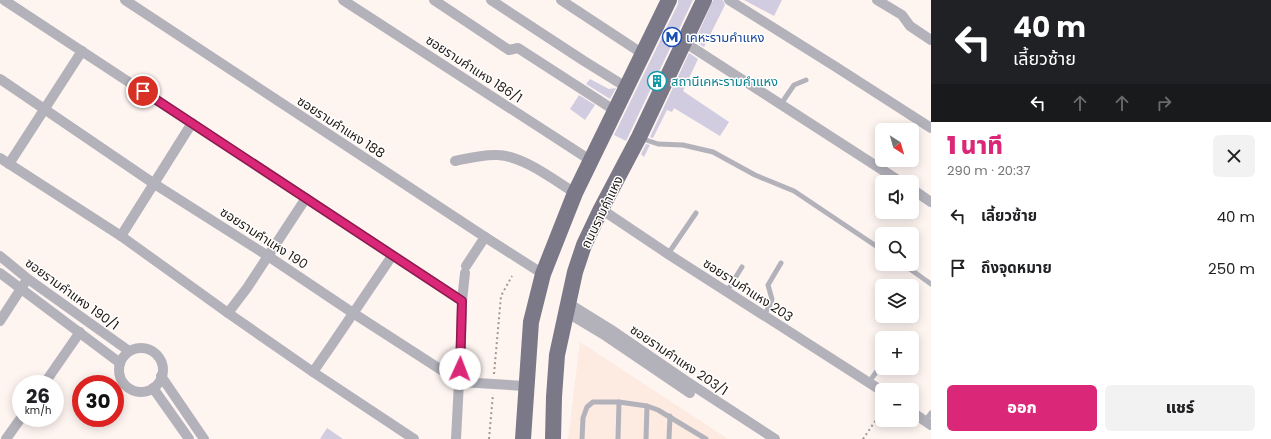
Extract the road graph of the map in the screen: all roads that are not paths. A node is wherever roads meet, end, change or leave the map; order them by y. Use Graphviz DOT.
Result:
graph roads {
  1 [pos="4,0"];
  2 [pos="124,0"];
  3 [pos="343,0"];
  4 [pos="434,0"];
  5 [pos="491,0"];
  6 [pos="561,0"];
  7 [pos="669,0"];
  8 [pos="704,0"];
  9 [pos="729,0"];
  10 [pos="878,0"];
  11 [pos="931,40"];
  12 [pos="684,42"];
  13 [pos="82,51"];
  14 [pos="643,54"];
  15 [pos="0,79"];
  16 [pos="806,80"];
  17 [pos="626,87"];
  18 [pos="781,104"];
  19 [pos="45,110"];
  20 [pos="614,110"];
  21 [pos="192,124"];
  22 [pos="931,128"];
  23 [pos="639,137"];
  24 [pos="0,158"];
  25 [pos="590,160"];
  26 [pos="455,161"];
  27 [pos="9,164"];
  28 [pos="890,175"];
  29 [pos="154,183"];
  30 [pos="575,193"];
  31 [pos="919,194"];
  32 [pos="306,198"];
  33 [pos="931,202"];
  34 [pos="601,210"];
  35 [pos="696,213"];
  36 [pos="121,236"];
  37 [pos="485,237"];
  38 [pos="875,245"];
  39 [pos="668,254"];
  40 [pos="0,256"];
  41 [pos="268,256"];
  42 [pos="392,256"];
  43 [pos="781,263"];
  44 [pos="742,268"];
  45 [pos="913,271"];
  46 [pos="0,273"];
  47 [pos="543,274"];
  48 [pos="28,278"];
  49 [pos="931,284"];
  50 [pos="21,289"];
  51 [pos="726,291"];
  52 [pos="462,301"];
  53 [pos="567,308"];
  54 [pos="228,313"];
  55 [pos="352,313"];
  56 [pos="764,315"];
  57 [pos="0,321"];
  58 [pos="80,332"];
  59 [pos="608,333"];
  60 [pos="129,351"];
  61 [pos="120,363"];
  62 [pos="313,372"];
  63 [pos="875,374"];
  64 [pos="50,375"];
  65 [pos="161,376"];
  66 [pos="460,382"];
  67 [pos="869,382"];
  68 [pos="525,386"];
  69 [pos="875,387"];
  70 [pos="153,388"];
  71 [pos="690,393"];
  72 [pos="619,402"];
  73 [pos="647,406"];
  74 [pos="919,415"];
  75 [pos="670,416"];
  76 [pos="929,420"];
  77 [pos="15,427"];
  78 [pos="699,437"];
  79 [pos="6,439"];
  80 [pos="189,439"];
  81 [pos="204,439"];
  82 [pos="414,439"];
  83 [pos="456,439"];
  84 [pos="523,439"];
  85 [pos="553,439"];
  86 [pos="582,439"];
  87 [pos="618,439"];
  88 [pos="646,439"];
  89 [pos="669,439"];
  90 [pos="706,439"];
  91 [pos="775,439"];
  1 -- 13 [label="street"];
  2 -- 37 [label="street, ซอยรามคำแหง 188"];
  3 -- 25 [label="street, ซอยรามคำแหง 186/1"];
  4 -- 20 [label="street"];
  5 -- 17 [label="street"];
  6 -- 14 [label="street"];
  7 -- 14 [label="main road"];
  8 -- 12 [label="main road, ถนนรามคำแหง"];
  9 -- 22 [label="street"];
  10 -- 11 [label="street"];
  12 -- 18 [label="street"];
  12 -- 23 [label="main road, ถนนรามคำแหง"];
  13 -- 19 [label="street"];
  13 -- 21 [label="street"];
  14 -- 17 [label="main road"];
  15 -- 19 [label="street, ซอยรามคำแหง 190"];
  16 -- 18 [label="lane"];
  17 -- 20 [label="main road"];
  18 -- 28 [label="street"];
  19 -- 27 [label="street"];
  19 -- 29 [label="street, ซอยรามคำแหง 190"];
  20 -- 25 [label="main road"];
  21 -- 29 [label="street"];
  21 -- 32 [label="street"];
  23 -- 34 [label="main road, ถนนรามคำแหง"];
  23 -- 38 [label="lane"];
  24 -- 27 [label="street"];
  25 -- 30 [label="main road"];
  26 -- 30 [label="street"];
  27 -- 36 [label="street"];
  29 -- 36 [label="street"];
  29 -- 41 [label="street, ซอยรามคำแหง 190"];
  30 -- 47 [label="main road"];
  31 -- 33 [label="street"];
  32 -- 41 [label="street"];
  32 -- 42 [label="street"];
  34 -- 39 [label="street, ซอยรามคำแหง 203"];
  34 -- 53 [label="main road, ถนนรามคำแหง"];
  35 -- 39 [label="lane"];
  36 -- 54 [label="street"];
  37 -- 47 [label="street, ซอยรามคำแหง 188"];
  37 -- 52 [label="street"];
  39 -- 51 [label="street, ซอยรามคำแหง 203"];
  40 -- 48 [label="street, ซอยรามคำแหง 190/1"];
  41 -- 54 [label="street"];
  41 -- 55 [label="street, ซอยรามคำแหง 190"];
  42 -- 52 [label="street"];
  42 -- 55 [label="street"];
  43 -- 56 [label="lane"];
  44 -- 51 [label="lane"];
  45 -- 49 [label="lane"];
  46 -- 50 [label="street, ซอยรามคำแหง 190/1"];
  47 -- 68 [label="main road"];
  48 -- 50 [label="street"];
  48 -- 60 [label="street, ซอยรามคำแหง 190/1"];
  50 -- 57 [label="street"];
  50 -- 58 [label="street, ซอยรามคำแหง 190/1"];
  51 -- 56 [label="street, ซอยรามคำแหง 203"];
  52 -- 66 [label="street"];
  53 -- 59 [label="street, ซอยรามคำแหง 203/1"];
  53 -- 85 [label="main road, ถนนรามคำแหง"];
  54 -- 62 [label="street"];
  55 -- 62 [label="street"];
  55 -- 66 [label="street, ซอยรามคำแหง 190"];
  56 -- 67 [label="street, ซอยรามคำแหง 203"];
  58 -- 61 [label="street, ซอยรามคำแหง 190/1"];
  58 -- 64 [label="street"];
  59 -- 71 [label="street, ซอยรามคำแหง 203/1"];
  59 -- 91 [label="street, ซอยรามคำแหง 203/1"];
  60 -- 61 [label="street"];
  60 -- 65 [label="street"];
  61 -- 70 [label="street"];
  62 -- 82 [label="street"];
  63 -- 67 [label="lane"];
  65 -- 70 [label="street"];
  65 -- 81 [label="street"];
  66 -- 68 [label="street, ซอยรามคำแหง 190"];
  66 -- 83 [label="street"];
  67 -- 69 [label="street, ซอยรามคำแหง 203"];
  68 -- 84 [label="main road"];
  70 -- 80 [label="street"];
  72 -- 73 [label="lane"];
  72 -- 86 [label="lane"];
  72 -- 87 [label="lane"];
  73 -- 75 [label="lane"];
  73 -- 88 [label="lane"];
  74 -- 76 [label="street"];
  75 -- 78 [label="lane"];
  75 -- 89 [label="lane"];
  77 -- 79 [label="street"];
  78 -- 90 [label="lane"];
}
